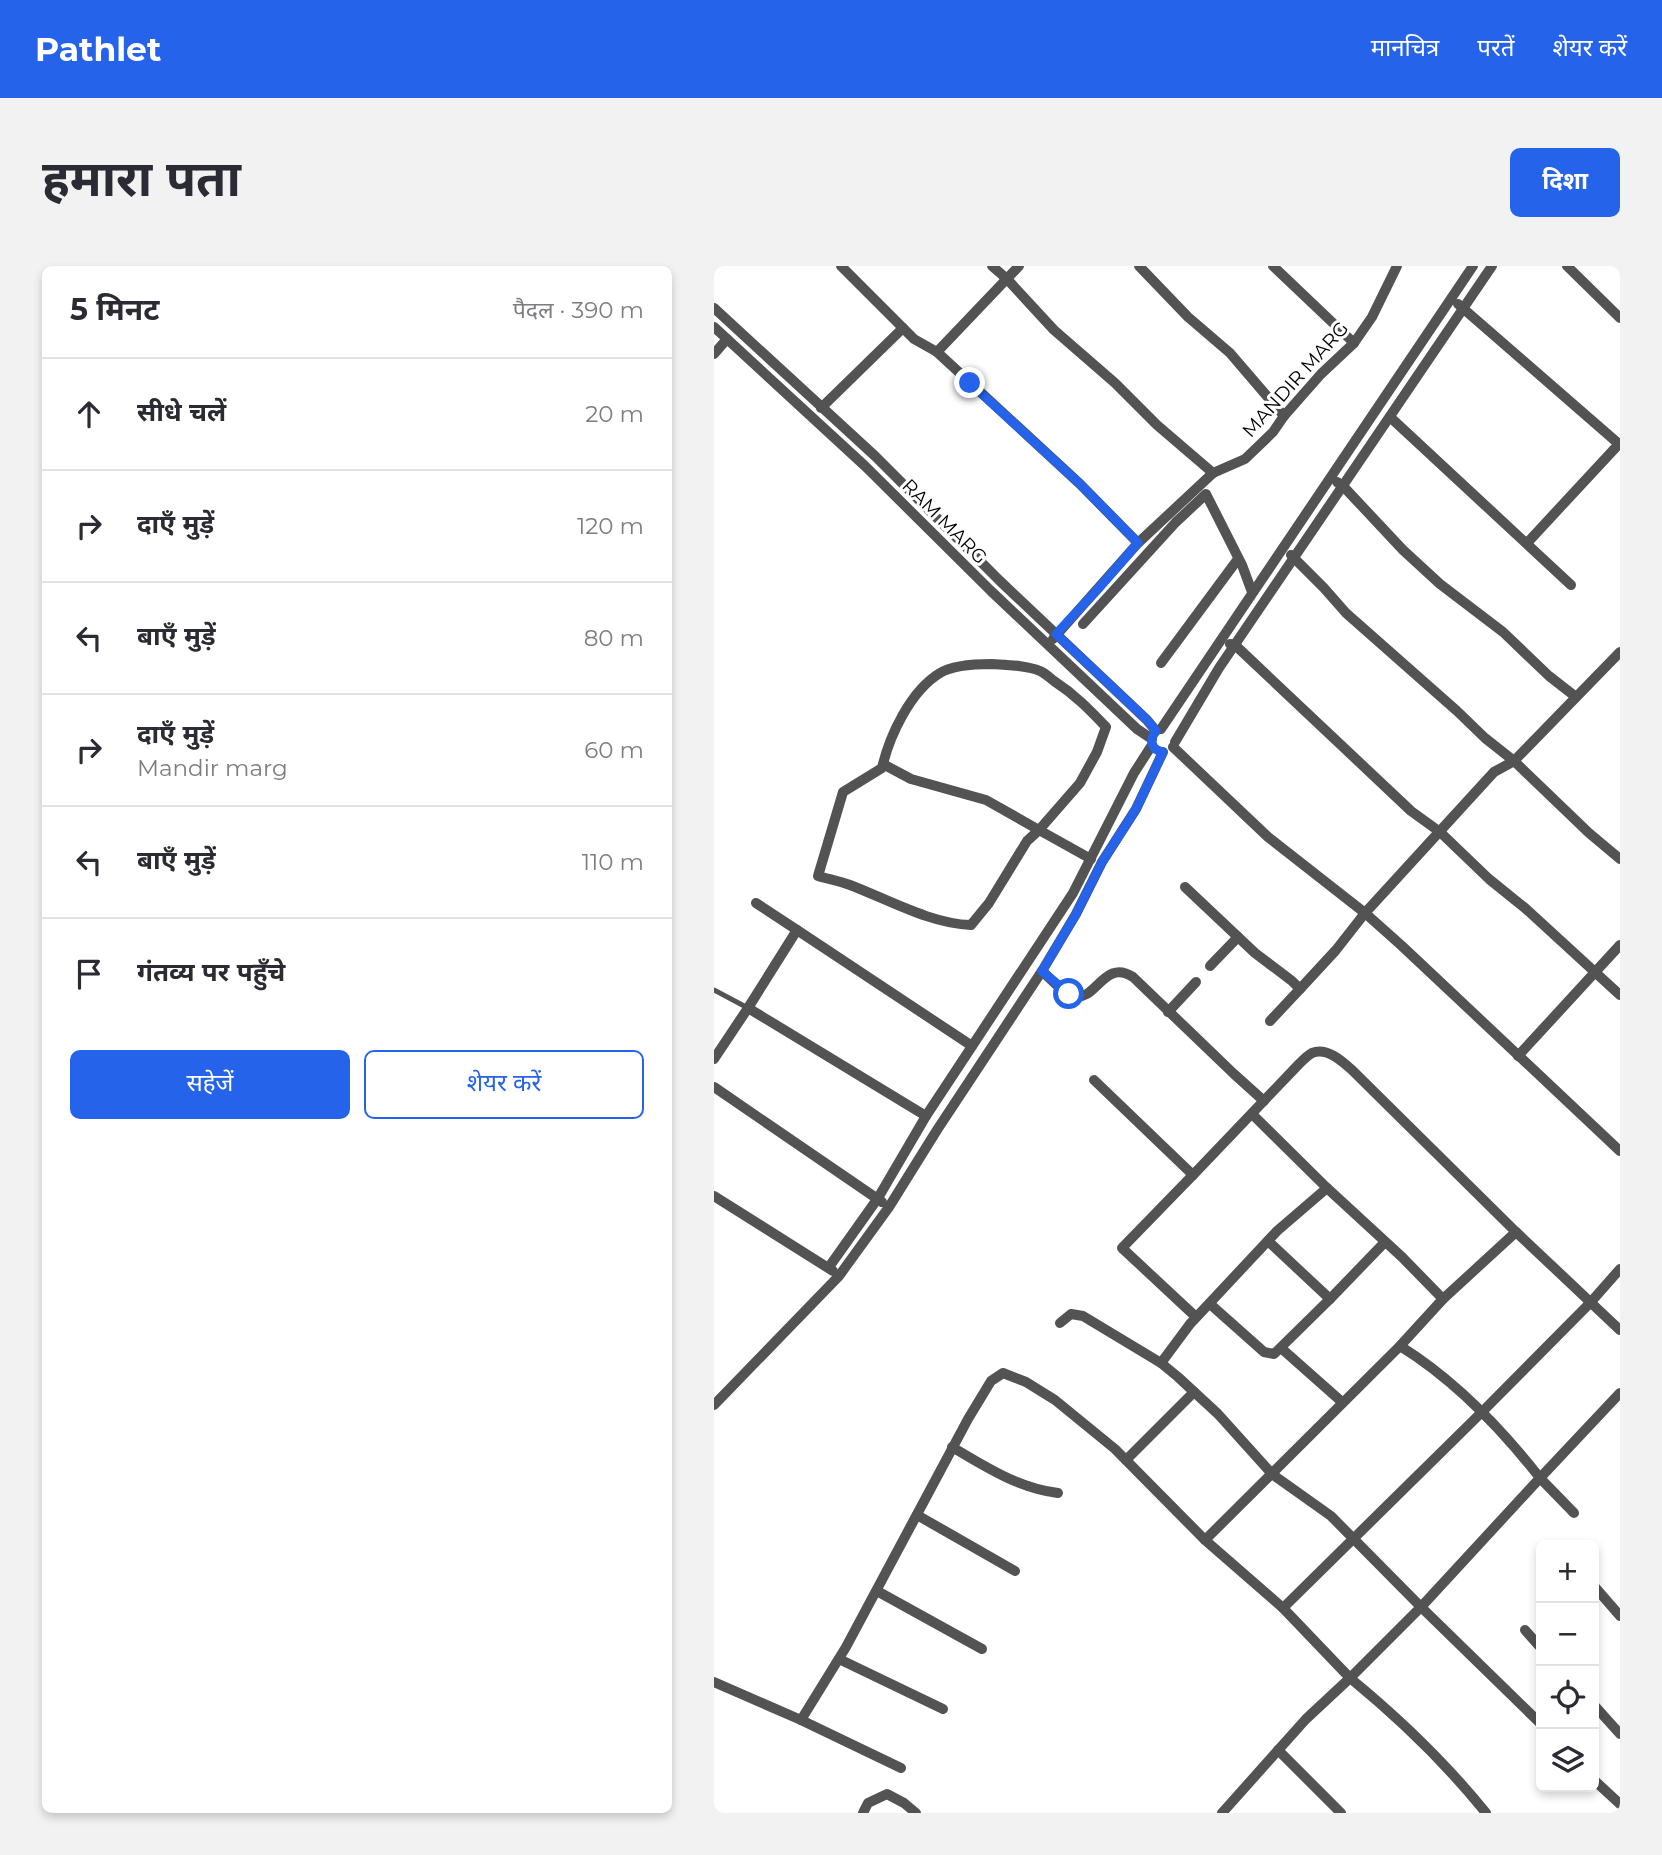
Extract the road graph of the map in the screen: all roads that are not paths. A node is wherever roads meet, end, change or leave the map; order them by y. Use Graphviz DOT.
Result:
graph roads {
  1 [pos="841,266"];
  2 [pos="992,266"];
  3 [pos="1019,266"];
  4 [pos="1139,266"];
  5 [pos="1273,266"];
  6 [pos="1473,266"];
  7 [pos="1492,266"];
  8 [pos="1567,266"];
  9 [pos="1391,269"];
  10 [pos="1007,279"];
  11 [pos="1451,300"];
  12 [pos="1463,307"];
  13 [pos="714,308"];
  14 [pos="1620,318"];
  15 [pos="714,327"];
  16 [pos="903,328"];
  17 [pos="727,339"];
  18 [pos="1354,343"];
  19 [pos="937,352"];
  20 [pos="714,354"];
  21 [pos="821,408"];
  22 [pos="1284,416"];
  23 [pos="1390,417"];
  24 [pos="1620,444"];
  25 [pos="1213,473"];
  26 [pos="1330,477"];
  27 [pos="1343,486"];
  28 [pos="1138,543"];
  29 [pos="1527,543"];
  30 [pos="1280,550"];
  31 [pos="1294,557"];
  32 [pos="1238,559"];
  33 [pos="1571,585"];
  34 [pos="1252,592"];
  35 [pos="1083,624"];
  36 [pos="1056,634"];
  37 [pos="1220,642"];
  38 [pos="1049,644"];
  39 [pos="1235,645"];
  40 [pos="1620,652"];
  41 [pos="1161,663"];
  42 [pos="1610,663"];
  43 [pos="1620,672"];
  44 [pos="1576,697"];
  45 [pos="1155,736"];
  46 [pos="1170,747"];
  47 [pos="1514,761"];
  48 [pos="883,764"];
  49 [pos="1039,830"];
  50 [pos="1440,832"];
  51 [pos="1091,859"];
  52 [pos="1620,859"];
  53 [pos="1185,887"];
  54 [pos="756,902"];
  55 [pos="1365,913"];
  56 [pos="797,930"];
  57 [pos="1238,937"];
  58 [pos="1620,945"];
  59 [pos="1210,966"];
  60 [pos="1042,971"];
  61 [pos="1595,972"];
  62 [pos="1196,982"];
  63 [pos="1300,989"];
  64 [pos="714,990"];
  65 [pos="1620,995"];
  66 [pos="748,1007"];
  67 [pos="1168,1012"];
  68 [pos="1270,1021"];
  69 [pos="972,1046"];
  70 [pos="1518,1056"];
  71 [pos="714,1059"];
  72 [pos="1094,1080"];
  73 [pos="714,1087"];
  74 [pos="1264,1101"];
  75 [pos="1252,1114"];
  76 [pos="926,1116"];
  77 [pos="1620,1151"];
  78 [pos="1193,1175"];
  79 [pos="1327,1188"];
  80 [pos="714,1196"];
  81 [pos="878,1198"];
  82 [pos="889,1208"];
  83 [pos="1516,1232"];
  84 [pos="1268,1241"];
  85 [pos="1385,1242"];
  86 [pos="829,1267"];
  87 [pos="1620,1269"];
  88 [pos="839,1276"];
  89 [pos="1330,1299"];
  90 [pos="1443,1299"];
  91 [pos="1590,1303"];
  92 [pos="1210,1304"];
  93 [pos="1196,1317"];
  94 [pos="1060,1323"];
  95 [pos="1620,1331"];
  96 [pos="1400,1346"];
  97 [pos="1281,1348"];
  98 [pos="1161,1363"];
  99 [pos="1194,1392"];
  100 [pos="1620,1393"];
  101 [pos="1342,1402"];
  102 [pos="714,1405"];
  103 [pos="1482,1412"];
  104 [pos="952,1447"];
  105 [pos="1126,1460"];
  106 [pos="1272,1474"];
  107 [pos="1540,1478"];
  108 [pos="1058,1493"];
  109 [pos="1574,1513"];
  110 [pos="916,1515"];
  111 [pos="1353,1538"];
  112 [pos="1205,1540"];
  113 [pos="1015,1571"];
  114 [pos="877,1591"];
  115 [pos="1599,1592"];
  116 [pos="1421,1607"];
  117 [pos="1283,1608"];
  118 [pos="1620,1616"];
  119 [pos="1525,1630"];
  120 [pos="1536,1642"];
  121 [pos="982,1649"];
  122 [pos="839,1659"];
  123 [pos="1350,1678"];
  124 [pos="714,1682"];
  125 [pos="943,1709"];
  126 [pos="1599,1711"];
  127 [pos="1536,1719"];
  128 [pos="802,1720"];
  129 [pos="1620,1734"];
  130 [pos="1278,1750"];
  131 [pos="901,1768"];
  132 [pos="1599,1785"];
  133 [pos="1620,1806"];
  134 [pos="863,1813"];
  135 [pos="916,1813"];
  136 [pos="1222,1813"];
  137 [pos="1341,1813"];
  138 [pos="1486,1813"];
  139 [pos="1616,1813"];
  1 -- 16 [label="street"];
  2 -- 10 [label="street"];
  3 -- 10 [label="street"];
  4 -- 22 [label="street"];
  5 -- 18 [label="street"];
  6 -- 11 [label="street"];
  7 -- 12 [label="street"];
  8 -- 14 [label="street"];
  9 -- 18 [label="street, MANDIR MARG"];
  10 -- 19 [label="street"];
  10 -- 25 [label="street"];
  11 -- 12 [label="street"];
  11 -- 26 [label="street"];
  12 -- 23 [label="street"];
  12 -- 24 [label="street"];
  13 -- 21 [label="street"];
  15 -- 17 [label="street, RAM MARG"];
  16 -- 19 [label="street"];
  16 -- 21 [label="street"];
  17 -- 20 [label="street"];
  17 -- 38 [label="street, RAM MARG"];
  18 -- 22 [label="street, MANDIR MARG"];
  19 -- 28 [label="street"];
  21 -- 36 [label="street"];
  22 -- 25 [label="street, MANDIR MARG"];
  23 -- 27 [label="street"];
  23 -- 29 [label="street"];
  24 -- 29 [label="street"];
  25 -- 28 [label="street, MANDIR MARG"];
  26 -- 27 [label="street"];
  26 -- 30 [label="street"];
  27 -- 31 [label="street"];
  27 -- 44 [label="street"];
  28 -- 36 [label="street, MANDIR MARG"];
  29 -- 33 [label="street"];
  30 -- 31 [label="street"];
  30 -- 34 [label="street"];
  31 -- 39 [label="street"];
  31 -- 47 [label="street"];
  32 -- 34 [label="street"];
  32 -- 35 [label="street"];
  32 -- 41 [label="street"];
  34 -- 37 [label="street"];
  36 -- 38 [label="street, MANDIR MARG"];
  36 -- 45 [label="street"];
  37 -- 39 [label="street"];
  37 -- 45 [label="street"];
  38 -- 45 [label="street, RAM MARG"];
  39 -- 46 [label="street"];
  39 -- 50 [label="street"];
  40 -- 42 [label="street"];
  42 -- 43 [label="street"];
  42 -- 44 [label="street"];
  44 -- 47 [label="street"];
  45 -- 46 [label="street"];
  45 -- 46 [label="street"];
  45 -- 51 [label="street"];
  46 -- 55 [label="street"];
  46 -- 60 [label="street"];
  47 -- 50 [label="street"];
  47 -- 52 [label="street"];
  48 -- 49 [label="street"];
  48 -- 49 [label="street"];
  48 -- 49 [label="street"];
  49 -- 51 [label="street"];
  50 -- 55 [label="street"];
  50 -- 61 [label="street"];
  51 -- 69 [label="street"];
  53 -- 57 [label="street"];
  54 -- 56 [label="street"];
  55 -- 63 [label="street"];
  55 -- 70 [label="street"];
  56 -- 66 [label="street"];
  56 -- 69 [label="street"];
  57 -- 59 [label="street"];
  57 -- 63 [label="street"];
  58 -- 61 [label="street"];
  60 -- 67 [label="street"];
  60 -- 82 [label="street"];
  61 -- 65 [label="street"];
  61 -- 70 [label="street"];
  62 -- 67 [label="street"];
  63 -- 68 [label="street"];
  64 -- 66 [label="lane"];
  66 -- 71 [label="street"];
  66 -- 76 [label="street"];
  67 -- 74 [label="street"];
  69 -- 76 [label="street"];
  70 -- 77 [label="street"];
  72 -- 78 [label="street"];
  73 -- 81 [label="street"];
  74 -- 75 [label="street"];
  74 -- 83 [label="street"];
  75 -- 78 [label="street"];
  75 -- 79 [label="street"];
  76 -- 81 [label="street"];
  78 -- 93 [label="street"];
  79 -- 84 [label="street"];
  79 -- 85 [label="street"];
  80 -- 86 [label="street"];
  81 -- 82 [label="street"];
  81 -- 86 [label="street"];
  82 -- 88 [label="street"];
  83 -- 90 [label="street"];
  83 -- 91 [label="street"];
  84 -- 89 [label="street"];
  84 -- 92 [label="street"];
  85 -- 89 [label="street"];
  85 -- 90 [label="street"];
  86 -- 88 [label="street"];
  87 -- 91 [label="street"];
  88 -- 102 [label="street"];
  89 -- 97 [label="street"];
  90 -- 96 [label="street"];
  91 -- 95 [label="street"];
  91 -- 103 [label="street"];
  92 -- 93 [label="street"];
  92 -- 97 [label="street"];
  93 -- 98 [label="street"];
  94 -- 98 [label="street"];
  96 -- 101 [label="street"];
  96 -- 103 [label="street"];
  97 -- 101 [label="street"];
  98 -- 99 [label="street"];
  99 -- 105 [label="street"];
  99 -- 106 [label="street"];
  100 -- 107 [label="street"];
  101 -- 106 [label="street"];
  103 -- 107 [label="street"];
  103 -- 111 [label="street"];
  104 -- 105 [label="street"];
  104 -- 108 [label="street"];
  104 -- 110 [label="street"];
  105 -- 112 [label="street"];
  106 -- 111 [label="street"];
  106 -- 112 [label="street"];
  107 -- 109 [label="street"];
  107 -- 116 [label="street"];
  110 -- 113 [label="street"];
  110 -- 114 [label="street"];
  111 -- 116 [label="street"];
  111 -- 117 [label="street"];
  112 -- 117 [label="street"];
  114 -- 121 [label="street"];
  114 -- 122 [label="street"];
  115 -- 118 [label="street"];
  116 -- 123 [label="street"];
  116 -- 127 [label="street"];
  117 -- 123 [label="street"];
  119 -- 120 [label="street"];
  122 -- 125 [label="street"];
  122 -- 128 [label="street"];
  123 -- 130 [label="street"];
  123 -- 138 [label="street"];
  124 -- 128 [label="street"];
  126 -- 129 [label="street"];
  128 -- 131 [label="street"];
  130 -- 136 [label="street"];
  130 -- 137 [label="street"];
  132 -- 133 [label="street"];
  133 -- 139 [label="street"];
  134 -- 135 [label="street"];
}
